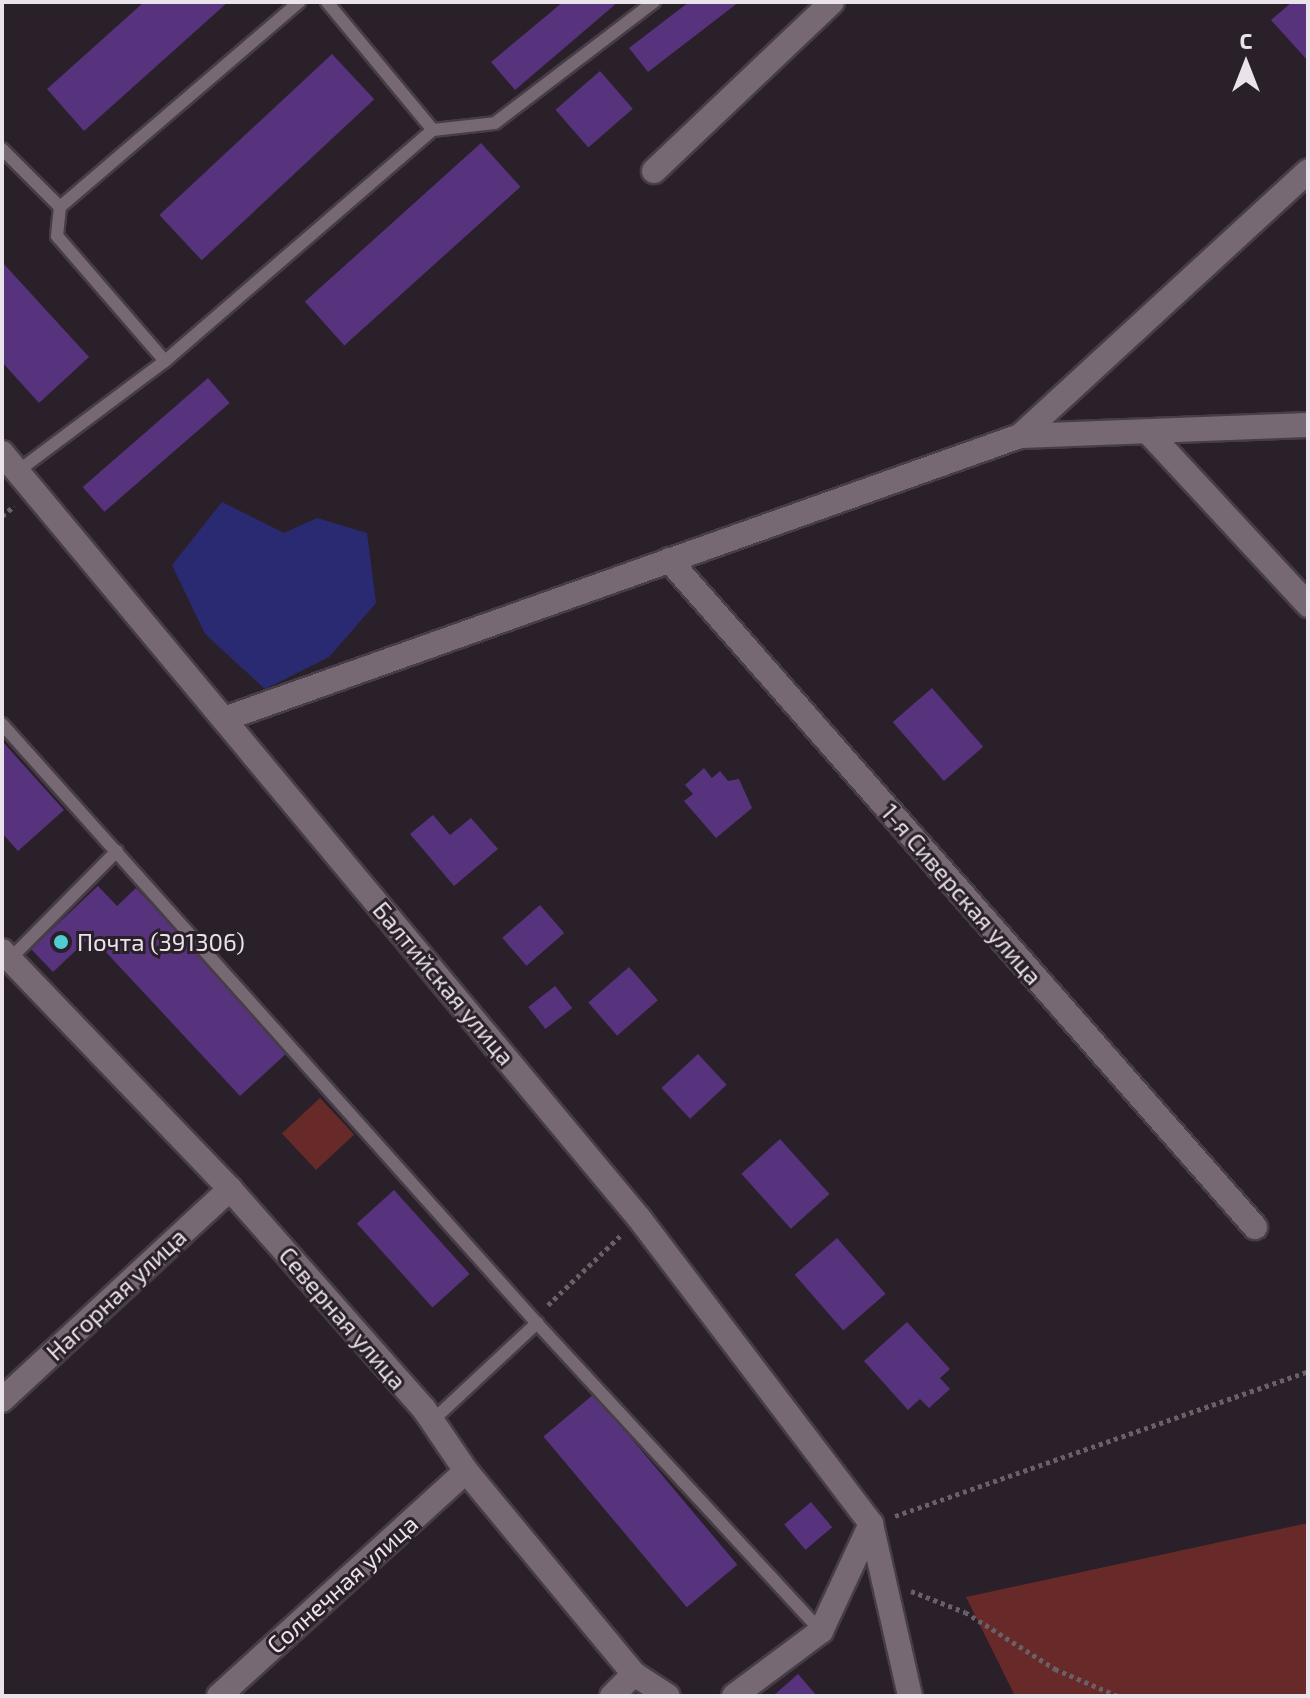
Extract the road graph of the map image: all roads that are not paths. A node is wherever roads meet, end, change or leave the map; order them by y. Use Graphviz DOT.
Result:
graph roads {
  1 [pos="299,2"];
  2 [pos="327,2"];
  3 [pos="654,2"];
  4 [pos="832,2"];
  5 [pos="433,130"];
  6 [pos="2,149"];
  7 [pos="654,171"];
  8 [pos="1308,171"];
  9 [pos="60,207"];
  10 [pos="165,361"];
  11 [pos="1308,425"];
  12 [pos="1148,432"];
  13 [pos="1020,436"];
  14 [pos="10,462"];
  15 [pos="669,560"];
  16 [pos="1308,605"];
  17 [pos="224,719"];
  18 [pos="2,724"];
  19 [pos="117,851"];
  20 [pos="6,955"];
  21 [pos="230,1189"];
  22 [pos="1255,1227"];
  23 [pos="535,1321"];
  24 [pos="2,1400"];
  25 [pos="432,1421"];
  26 [pos="466,1471"];
  27 [pos="871,1524"];
  28 [pos="821,1631"];
  29 [pos="634,1674"];
  30 [pos="219,1696"];
  31 [pos="612,1696"];
  32 [pos="668,1696"];
  33 [pos="734,1696"];
  34 [pos="910,1696"];
  1 -- 9 [label="lane"];
  2 -- 5 [label="lane"];
  3 -- 5 [label="lane"];
  4 -- 7 [label="street"];
  5 -- 10 [label="lane"];
  6 -- 9 [label="lane"];
  8 -- 13 [label="street"];
  9 -- 10 [label="lane"];
  10 -- 14 [label="lane"];
  11 -- 12 [label="street"];
  12 -- 13 [label="street"];
  12 -- 16 [label="street"];
  13 -- 15 [label="street"];
  14 -- 17 [label="street, Балтийская улица"];
  15 -- 17 [label="street"];
  15 -- 22 [label="street, 1-я Сиверская улица"];
  17 -- 27 [label="street, Балтийская улица"];
  18 -- 19 [label="lane"];
  19 -- 20 [label="lane"];
  19 -- 23 [label="lane"];
  20 -- 21 [label="street, Северная улица"];
  21 -- 24 [label="street, Нагорная улица"];
  21 -- 25 [label="street, Северная улица"];
  23 -- 25 [label="lane"];
  23 -- 28 [label="lane"];
  25 -- 26 [label="street, Северная улица"];
  26 -- 29 [label="street, Северная улица"];
  26 -- 30 [label="street, Солнечная улица"];
  27 -- 28 [label="street"];
  27 -- 34 [label="street"];
  28 -- 33 [label="street"];
  29 -- 31 [label="street"];
  29 -- 32 [label="street, Северная улица"];
}
